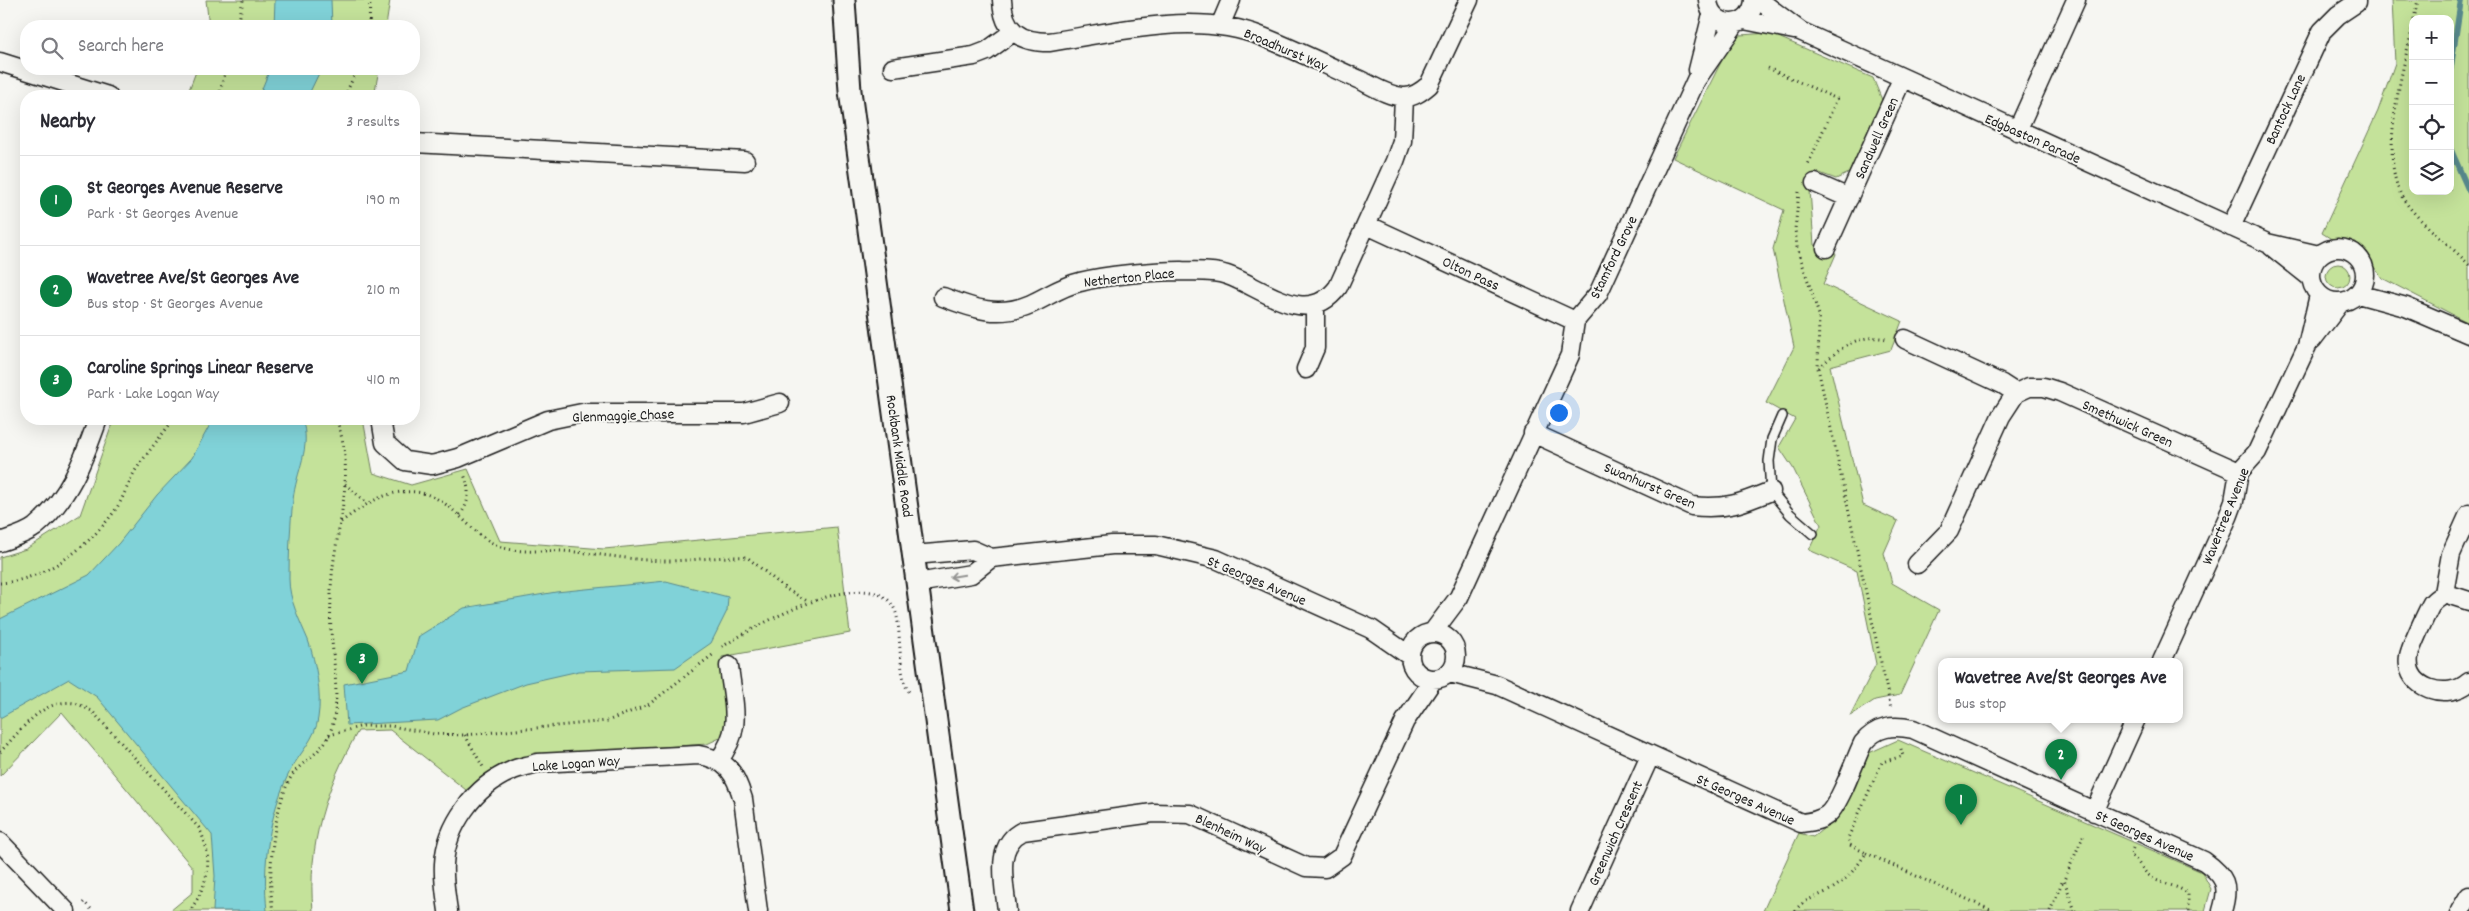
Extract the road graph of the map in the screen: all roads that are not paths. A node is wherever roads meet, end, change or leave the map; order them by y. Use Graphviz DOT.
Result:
graph roads {
  1 [pos="844,0"];
  2 [pos="1002,0"];
  3 [pos="1231,0"];
  4 [pos="1469,0"];
  5 [pos="1754,0"];
  6 [pos="1759,0"];
  7 [pos="2076,0"];
  8 [pos="2356,1"];
  9 [pos="1710,7"];
  10 [pos="1740,22"];
  11 [pos="1220,26"];
  12 [pos="1800,31"];
  13 [pos="1013,32"];
  14 [pos="0,62"];
  15 [pos="20,68"];
  16 [pos="893,68"];
  17 [pos="41,75"];
  18 [pos="1902,79"];
  19 [pos="1696,80"];
  20 [pos="89,90"];
  21 [pos="1404,98"];
  22 [pos="2017,130"];
  23 [pos="420,143"];
  24 [pos="745,161"];
  25 [pos="1807,179"];
  26 [pos="1849,198"];
  27 [pos="1367,225"];
  28 [pos="2231,227"];
  29 [pos="2267,243"];
  30 [pos="1826,248"];
  31 [pos="2319,255"];
  32 [pos="2310,277"];
  33 [pos="2365,277"];
  34 [pos="2358,294"];
  35 [pos="2319,295"];
  36 [pos="943,297"];
  37 [pos="2341,302"];
  38 [pos="1315,306"];
  39 [pos="2406,307"];
  40 [pos="1575,321"];
  41 [pos="2469,334"];
  42 [pos="1904,339"];
  43 [pos="2307,346"];
  44 [pos="1306,369"];
  45 [pos="2016,393"];
  46 [pos="780,403"];
  47 [pos="1782,416"];
  48 [pos="96,425"];
  49 [pos="382,425"];
  50 [pos="1533,433"];
  51 [pos="2239,472"];
  52 [pos="1771,491"];
  53 [pos="2469,514"];
  54 [pos="1813,534"];
  55 [pos="0,542"];
  56 [pos="914,555"];
  57 [pos="990,558"];
  58 [pos="1917,564"];
  59 [pos="918,582"];
  60 [pos="2444,593"];
  61 [pos="1459,597"];
  62 [pos="2469,601"];
  63 [pos="1370,629"];
  64 [pos="1425,636"];
  65 [pos="1410,656"];
  66 [pos="1452,657"];
  67 [pos="2163,658"];
  68 [pos="729,666"];
  69 [pos="1416,672"];
  70 [pos="1433,680"];
  71 [pos="2469,682"];
  72 [pos="1405,721"];
  73 [pos="2134,723"];
  74 [pos="1650,756"];
  75 [pos="718,761"];
  76 [pos="2094,812"];
  77 [pos="0,842"];
  78 [pos="2469,896"];
  79 [pos="66,911"];
  80 [pos="448,911"];
  81 [pos="758,911"];
  82 [pos="962,911"];
  83 [pos="1007,911"];
  84 [pos="1580,911"];
  85 [pos="2222,911"];
  86 [pos="2460,911"];
  1 -- 56 [label="street, Rockbank Middle Road"];
  2 -- 13 [label="street"];
  3 -- 11 [label="street"];
  4 -- 21 [label="street"];
  5 -- 10 [label="street, Stamford Grove"];
  6 -- 12 [label="street, Edgbaston Parade"];
  7 -- 22 [label="street"];
  8 -- 28 [label="street, Bantock Lane"];
  9 -- 10 [label="street, Edgbaston Parade"];
  9 -- 19 [label="street, Stamford Grove"];
  10 -- 12 [label="street, Edgbaston Parade"];
  10 -- 19 [label="street, Stamford Grove"];
  11 -- 13 [label="street, Broadhurst Way"];
  11 -- 21 [label="street, Broadhurst Way"];
  12 -- 18 [label="street, Edgbaston Parade"];
  13 -- 16 [label="street"];
  14 -- 15 [label="street"];
  17 -- 20 [label="street"];
  18 -- 22 [label="street, Edgbaston Parade"];
  18 -- 26 [label="street, Sandwell Green"];
  19 -- 40 [label="street, Stamford Grove"];
  21 -- 27 [label="street"];
  22 -- 28 [label="street, Edgbaston Parade"];
  23 -- 24 [label="street"];
  25 -- 26 [label="street, Sandwell Green"];
  26 -- 30 [label="street, Sandwell Green"];
  27 -- 38 [label="street"];
  27 -- 40 [label="street, Olton Pass"];
  28 -- 29 [label="street, Edgbaston Parade"];
  29 -- 31 [label="street, Edgbaston Parade"];
  29 -- 32 [label="street, Edgbaston Parade"];
  31 -- 32 [label="street"];
  31 -- 33 [label="street"];
  32 -- 35 [label="street"];
  33 -- 34 [label="street"];
  33 -- 39 [label="street"];
  34 -- 37 [label="street"];
  34 -- 39 [label="street"];
  35 -- 37 [label="street"];
  35 -- 43 [label="street, Wavertree Avenue"];
  36 -- 38 [label="street, Netherton Place"];
  37 -- 43 [label="street, Wavertree Avenue"];
  38 -- 44 [label="street"];
  39 -- 41 [label="street"];
  40 -- 50 [label="street"];
  42 -- 45 [label="street"];
  43 -- 51 [label="street, Wavertree Avenue"];
  45 -- 51 [label="street, Smethwick Green"];
  45 -- 58 [label="street"];
  46 -- 49 [label="street, Glenmaggie Chase"];
  47 -- 52 [label="lane"];
  48 -- 55 [label="street"];
  50 -- 52 [label="street, Swanhurst Green"];
  50 -- 61 [label="street"];
  51 -- 67 [label="street, Wavertree Avenue"];
  52 -- 54 [label="lane"];
  53 -- 60 [label="street"];
  56 -- 57 [label="street, St Georges Avenue"];
  56 -- 59 [label="street, Rockbank Middle Road"];
  57 -- 59 [label="street, one-way"];
  57 -- 63 [label="street, St Georges Avenue"];
  59 -- 82 [label="street, Rockbank Middle Road"];
  60 -- 62 [label="street"];
  60 -- 71 [label="street"];
  61 -- 64 [label="street"];
  61 -- 66 [label="street"];
  63 -- 64 [label="street, St Georges Avenue"];
  63 -- 65 [label="street, St Georges Avenue"];
  64 -- 65 [label="street"];
  64 -- 66 [label="street"];
  65 -- 69 [label="street"];
  66 -- 70 [label="street"];
  66 -- 74 [label="street, St Georges Avenue"];
  68 -- 75 [label="street"];
  69 -- 70 [label="street"];
  69 -- 72 [label="street, Blenheim Way"];
  70 -- 72 [label="street, Blenheim Way"];
  72 -- 83 [label="street, Blenheim Way"];
  73 -- 76 [label="street"];
  74 -- 76 [label="street, St Georges Avenue"];
  74 -- 84 [label="street, Greenwich Crescent"];
  75 -- 80 [label="street, Lake Logan Way"];
  75 -- 81 [label="street"];
  76 -- 85 [label="street, St Georges Avenue"];
  77 -- 79 [label="street"];
  78 -- 86 [label="street"];
}
